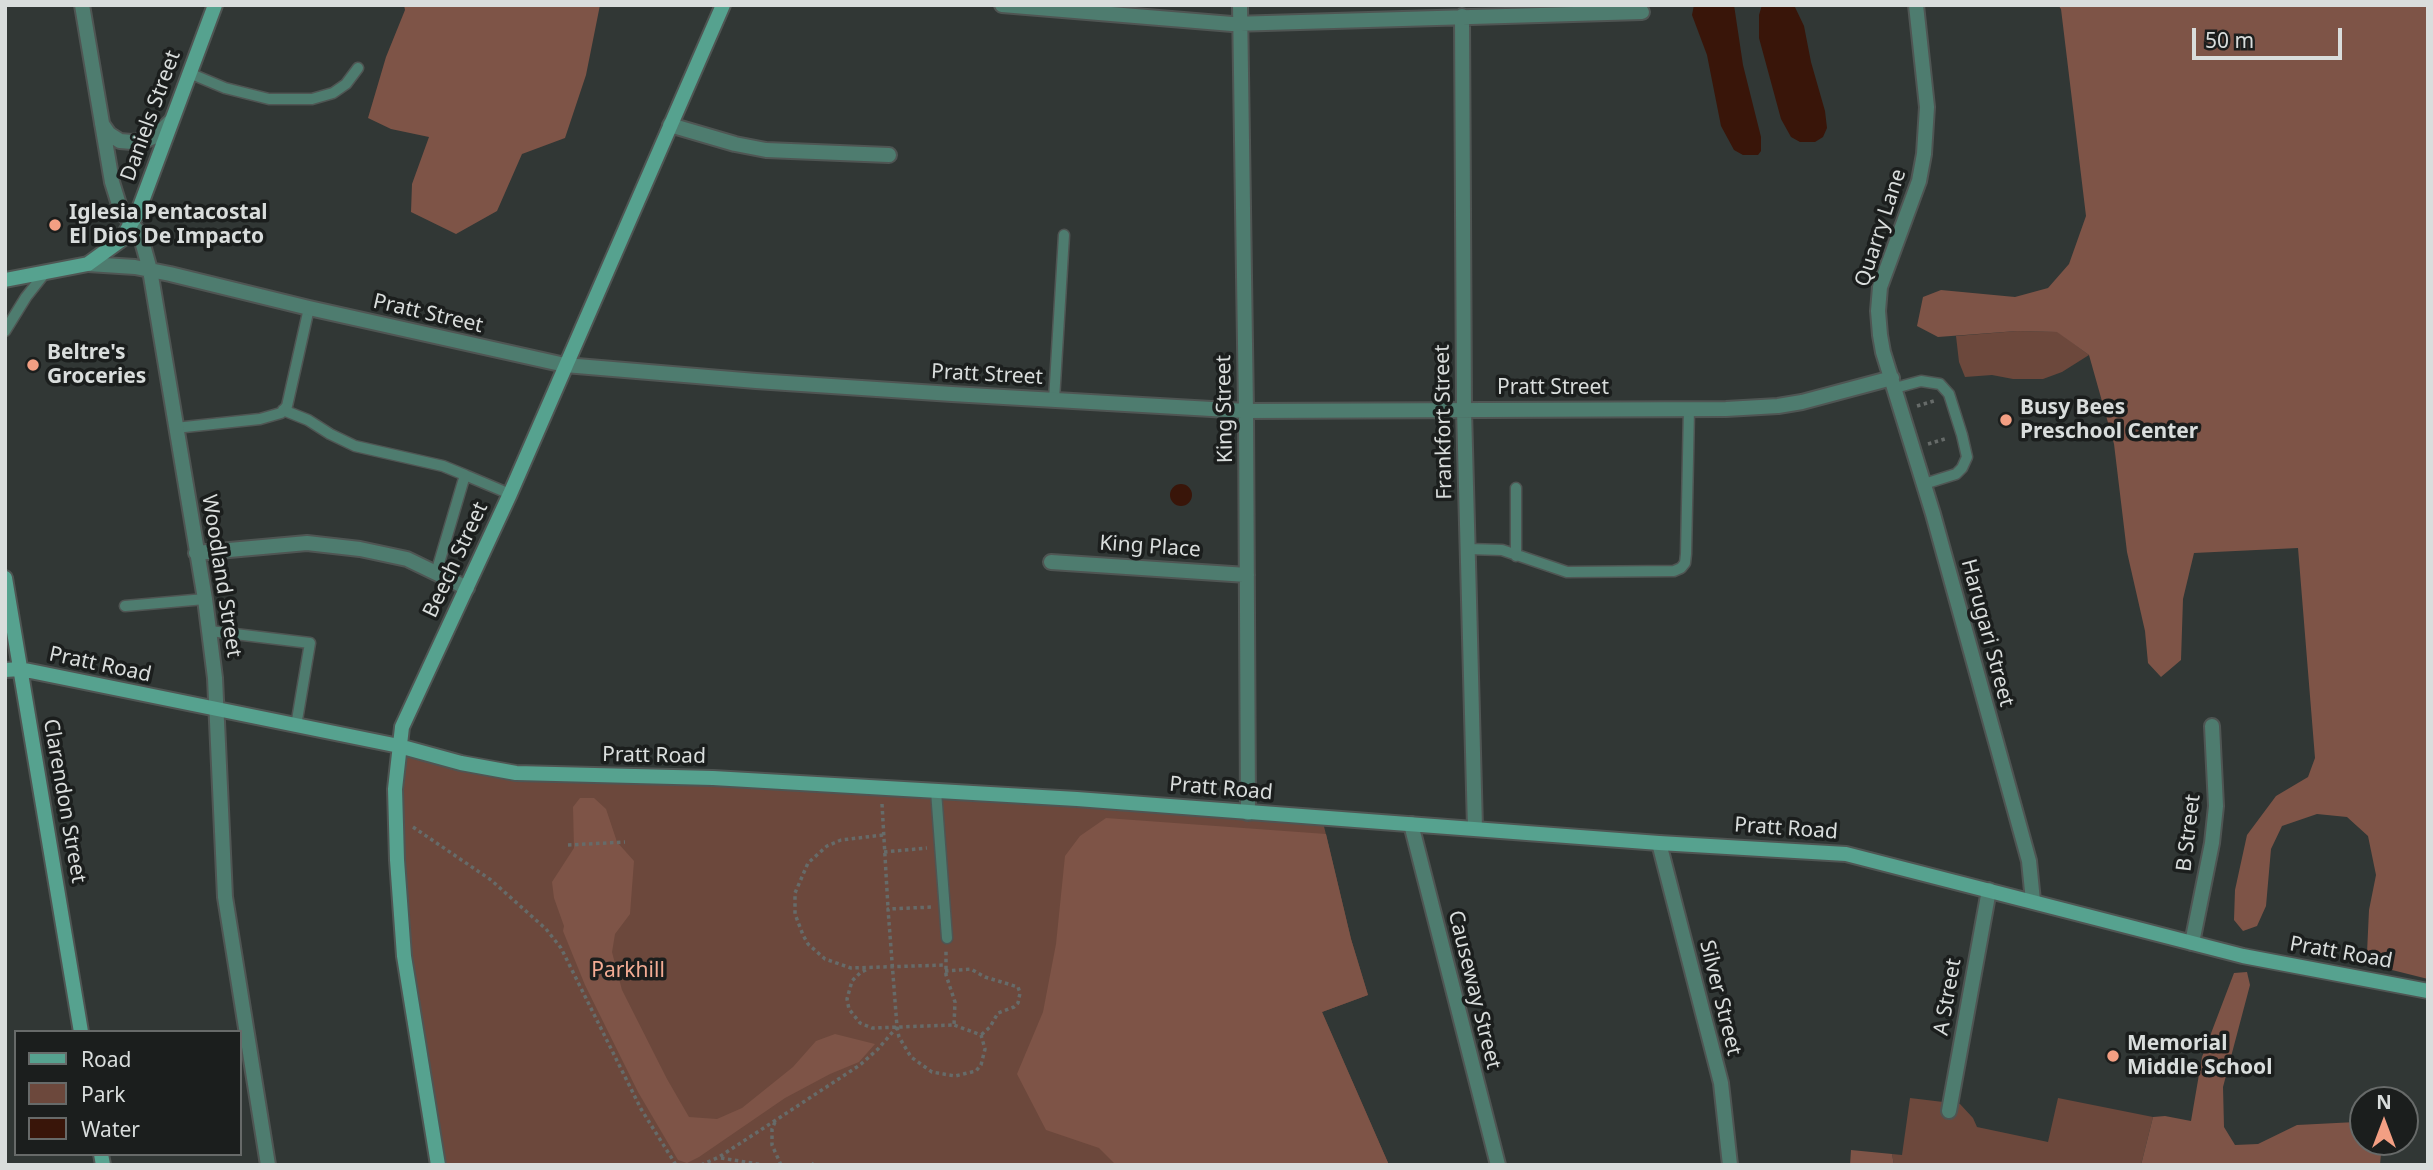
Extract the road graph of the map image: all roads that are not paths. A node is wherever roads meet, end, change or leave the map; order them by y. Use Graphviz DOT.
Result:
graph roads {
  1 [pos="82,5"];
  2 [pos="215,5"];
  3 [pos="723,5"];
  4 [pos="1002,5"];
  5 [pos="1240,5"];
  6 [pos="1916,5"];
  7 [pos="1642,12"];
  8 [pos="1462,16"];
  9 [pos="1240,24"];
  10 [pos="358,68"];
  11 [pos="188,73"];
  12 [pos="170,122"];
  13 [pos="101,123"];
  14 [pos="670,125"];
  15 [pos="889,155"];
  16 [pos="130,224"];
  17 [pos="1064,235"];
  18 [pos="88,264"];
  19 [pos="150,270"];
  20 [pos="45,273"];
  21 [pos="5,280"];
  22 [pos="309,308"];
  23 [pos="5,331"];
  24 [pos="565,365"];
  25 [pos="1894,383"];
  26 [pos="1054,400"];
  27 [pos="1689,409"];
  28 [pos="283,410"];
  29 [pos="1464,410"];
  30 [pos="1246,411"];
  31 [pos="175,428"];
  32 [pos="465,475"];
  33 [pos="1924,484"];
  34 [pos="1516,488"];
  35 [pos="510,494"];
  36 [pos="1468,549"];
  37 [pos="196,553"];
  38 [pos="1517,556"];
  39 [pos="1051,562"];
  40 [pos="436,573"];
  41 [pos="1247,575"];
  42 [pos="5,578"];
  43 [pos="467,588"];
  44 [pos="205,599"];
  45 [pos="125,606"];
  46 [pos="210,631"];
  47 [pos="13,670"];
  48 [pos="218,711"];
  49 [pos="296,726"];
  50 [pos="2212,726"];
  51 [pos="399,746"];
  52 [pos="936,790"];
  53 [pos="1248,813"];
  54 [pos="1411,824"];
  55 [pos="1475,828"];
  56 [pos="1659,843"];
  57 [pos="1989,890"];
  58 [pos="2033,901"];
  59 [pos="947,938"];
  60 [pos="2192,943"];
  61 [pos="2428,991"];
  62 [pos="81,1030"];
  63 [pos="1949,1111"];
  64 [pos="268,1165"];
  65 [pos="438,1165"];
  66 [pos="1497,1165"];
  67 [pos="1730,1165"];
  1 -- 13 [label="street, Woodland Street"];
  2 -- 11 [label="street, Daniels Street"];
  3 -- 14 [label="street, Beech Street"];
  4 -- 9 [label="street"];
  5 -- 9 [label="street, King Street"];
  6 -- 25 [label="street, Quarry Lane"];
  7 -- 8 [label="street"];
  8 -- 9 [label="street"];
  8 -- 29 [label="street, Frankfort Street"];
  9 -- 30 [label="street, King Street"];
  10 -- 11 [label="lane"];
  11 -- 12 [label="street, Daniels Street"];
  12 -- 13 [label="street"];
  12 -- 16 [label="street, Daniels Street"];
  13 -- 16 [label="street, Woodland Street"];
  14 -- 15 [label="street"];
  14 -- 24 [label="street, Beech Street"];
  16 -- 18 [label="street, Daniels Street"];
  16 -- 19 [label="street, Woodland Street"];
  17 -- 26 [label="lane"];
  18 -- 19 [label="street, Pratt Street"];
  18 -- 20 [label="street, Daniels Street"];
  19 -- 22 [label="street, Pratt Street"];
  19 -- 31 [label="street, Woodland Street"];
  20 -- 21 [label="street, Daniels Street"];
  20 -- 23 [label="lane"];
  22 -- 24 [label="street, Pratt Street"];
  22 -- 28 [label="lane"];
  24 -- 26 [label="street, Pratt Street"];
  24 -- 35 [label="street, Beech Street"];
  25 -- 27 [label="street, Pratt Street"];
  25 -- 33 [label="street, Harugari Street"];
  25 -- 33 [label="lane"];
  26 -- 30 [label="street, Pratt Street"];
  27 -- 29 [label="street, Pratt Street"];
  27 -- 38 [label="lane"];
  28 -- 31 [label="lane"];
  28 -- 32 [label="lane"];
  29 -- 30 [label="street, Pratt Street"];
  29 -- 36 [label="street, Frankfort Street"];
  30 -- 41 [label="street, King Street"];
  31 -- 37 [label="street, Woodland Street"];
  32 -- 35 [label="lane"];
  32 -- 40 [label="lane"];
  33 -- 58 [label="street, Harugari Street"];
  34 -- 38 [label="lane"];
  35 -- 43 [label="street, Beech Street"];
  36 -- 38 [label="lane"];
  36 -- 55 [label="street, Frankfort Street"];
  37 -- 40 [label="street"];
  37 -- 44 [label="street, Woodland Street"];
  39 -- 41 [label="street, King Place"];
  40 -- 43 [label="street"];
  41 -- 53 [label="street, King Street"];
  42 -- 47 [label="street, Clarendon Street"];
  43 -- 51 [label="street, Beech Street"];
  44 -- 45 [label="lane"];
  44 -- 46 [label="street, Woodland Street"];
  46 -- 48 [label="street, Woodland Street"];
  46 -- 49 [label="lane"];
  47 -- 48 [label="street, Pratt Road"];
  47 -- 62 [label="street, Clarendon Street"];
  48 -- 49 [label="street, Pratt Road"];
  48 -- 64 [label="street, Woodland Street"];
  49 -- 51 [label="street, Pratt Road"];
  50 -- 60 [label="street, B Street"];
  51 -- 52 [label="street, Pratt Road"];
  51 -- 65 [label="street, Beech Street"];
  52 -- 53 [label="street, Pratt Road"];
  52 -- 59 [label="lane"];
  53 -- 54 [label="street, Pratt Road"];
  54 -- 55 [label="street, Pratt Road"];
  54 -- 66 [label="street, Causeway Street"];
  55 -- 56 [label="street, Pratt Road"];
  56 -- 57 [label="street, Pratt Road"];
  56 -- 67 [label="street, Silver Street"];
  57 -- 58 [label="street, Pratt Road"];
  57 -- 63 [label="street, A Street"];
  58 -- 60 [label="street, Pratt Road"];
  60 -- 61 [label="street, Pratt Road"];
}
